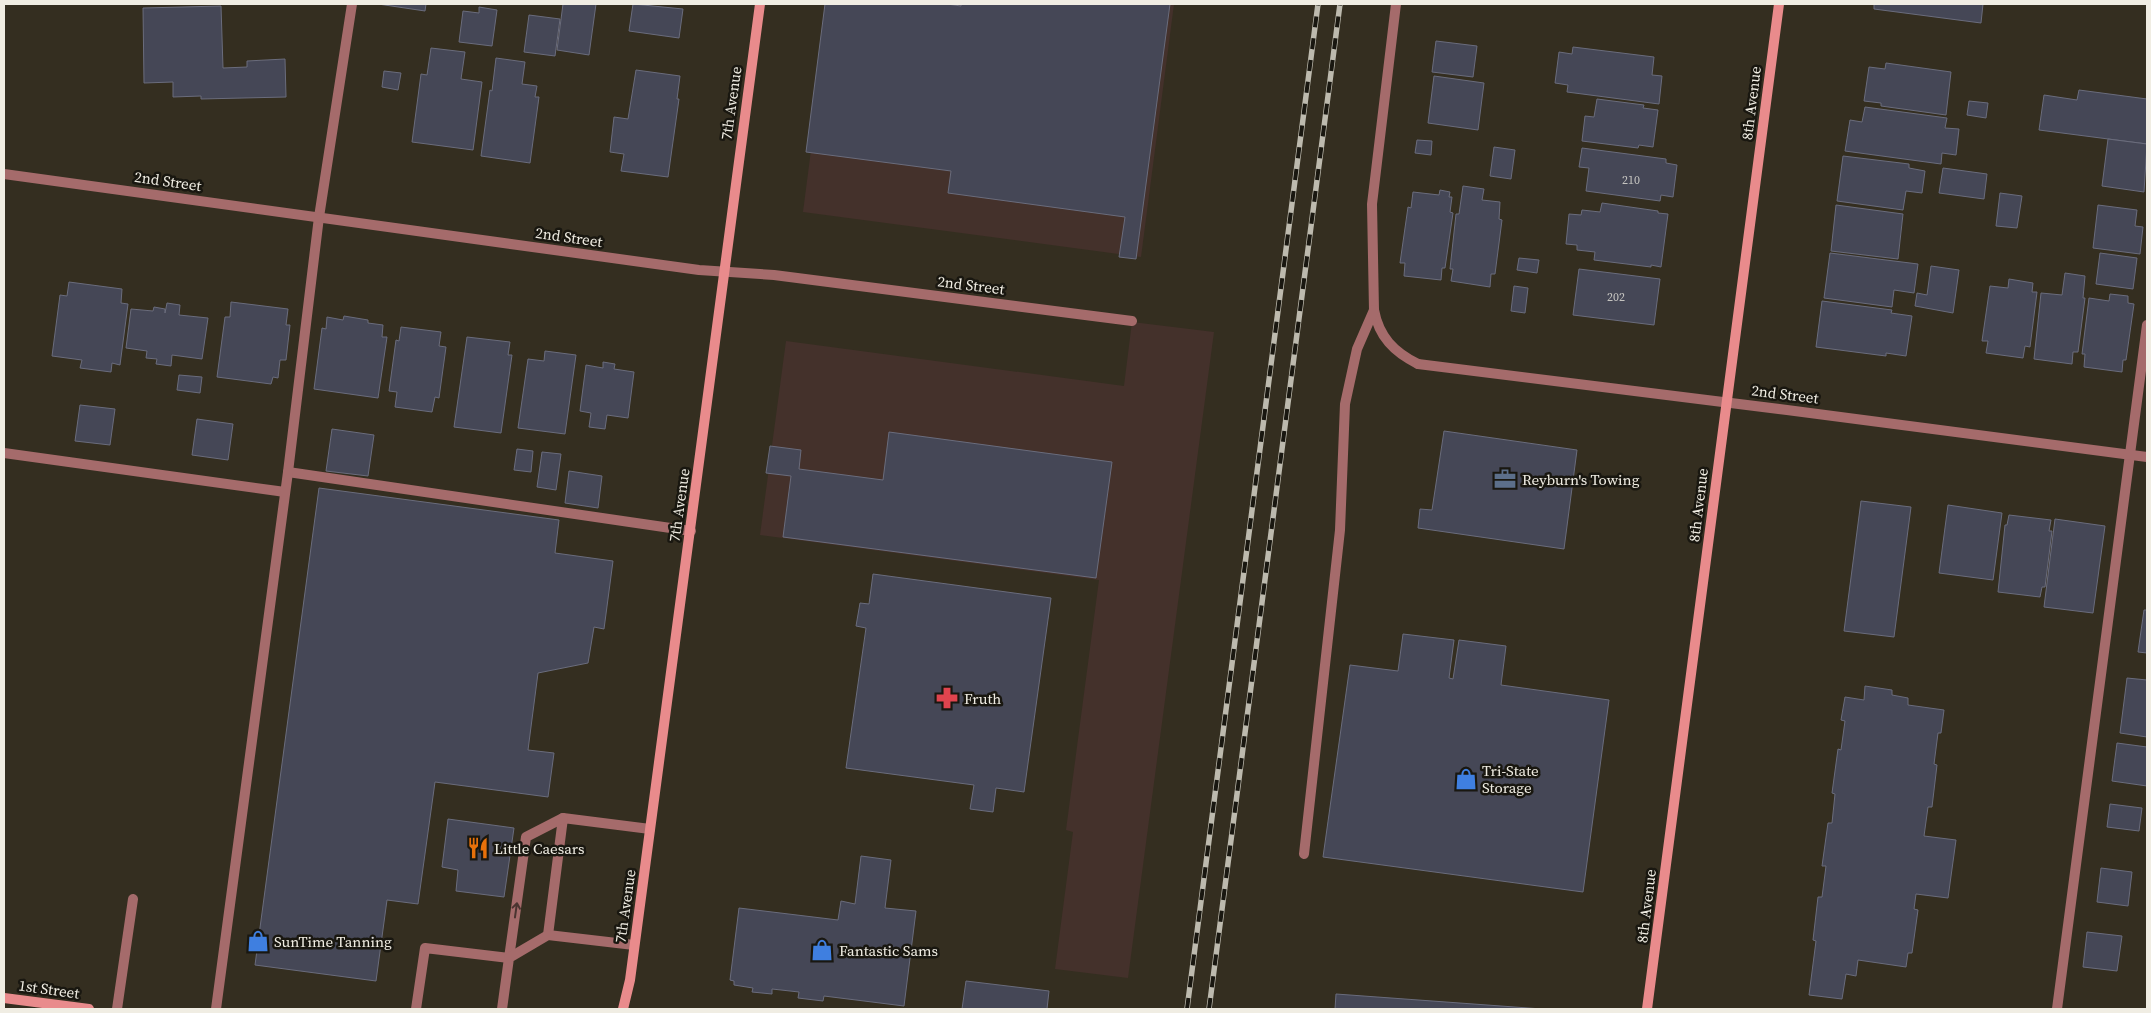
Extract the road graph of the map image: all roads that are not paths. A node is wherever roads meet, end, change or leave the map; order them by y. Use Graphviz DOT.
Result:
graph roads {
  1 [pos="352,4"];
  2 [pos="760,4"];
  3 [pos="1396,4"];
  4 [pos="1779,4"];
  5 [pos="4,174"];
  6 [pos="319,216"];
  7 [pos="724,272"];
  8 [pos="1374,310"];
  9 [pos="1132,321"];
  10 [pos="2147,325"];
  11 [pos="1727,402"];
  12 [pos="4,453"];
  13 [pos="2130,455"];
  14 [pos="2147,457"];
  15 [pos="288,472"];
  16 [pos="285,492"];
  17 [pos="691,531"];
  18 [pos="563,818"];
  19 [pos="650,829"];
  20 [pos="1304,854"];
  21 [pos="133,899"];
  22 [pos="548,935"];
  23 [pos="634,945"];
  24 [pos="509,958"];
  25 [pos="4,998"];
  26 [pos="90,1009"];
  27 [pos="117,1009"];
  28 [pos="216,1009"];
  29 [pos="416,1009"];
  30 [pos="502,1009"];
  31 [pos="623,1009"];
  32 [pos="1647,1009"];
  33 [pos="2057,1009"];
  1 -- 6 [label="street"];
  2 -- 7 [label="street, 7th Avenue"];
  3 -- 8 [label="street"];
  4 -- 11 [label="street, 8th Avenue"];
  5 -- 6 [label="street, 2nd Street"];
  6 -- 7 [label="street, 2nd Street"];
  6 -- 15 [label="street"];
  7 -- 9 [label="street, 2nd Street"];
  7 -- 17 [label="street, 7th Avenue"];
  8 -- 11 [label="street, 2nd Street"];
  8 -- 20 [label="street"];
  10 -- 13 [label="street"];
  11 -- 13 [label="street, 2nd Street"];
  11 -- 32 [label="street, 8th Avenue"];
  12 -- 16 [label="street"];
  13 -- 14 [label="street, 2nd Street"];
  13 -- 33 [label="street"];
  15 -- 16 [label="street"];
  15 -- 17 [label="street"];
  16 -- 28 [label="street"];
  17 -- 19 [label="street, 7th Avenue"];
  18 -- 19 [label="street"];
  18 -- 22 [label="street"];
  24 -- 18 [label="street, one-way"];
  19 -- 23 [label="street, 7th Avenue"];
  21 -- 27 [label="street"];
  22 -- 23 [label="street"];
  22 -- 24 [label="street"];
  23 -- 31 [label="street, 7th Avenue"];
  24 -- 29 [label="street"];
  24 -- 30 [label="street"];
  25 -- 26 [label="street, 1st Street"];
}
